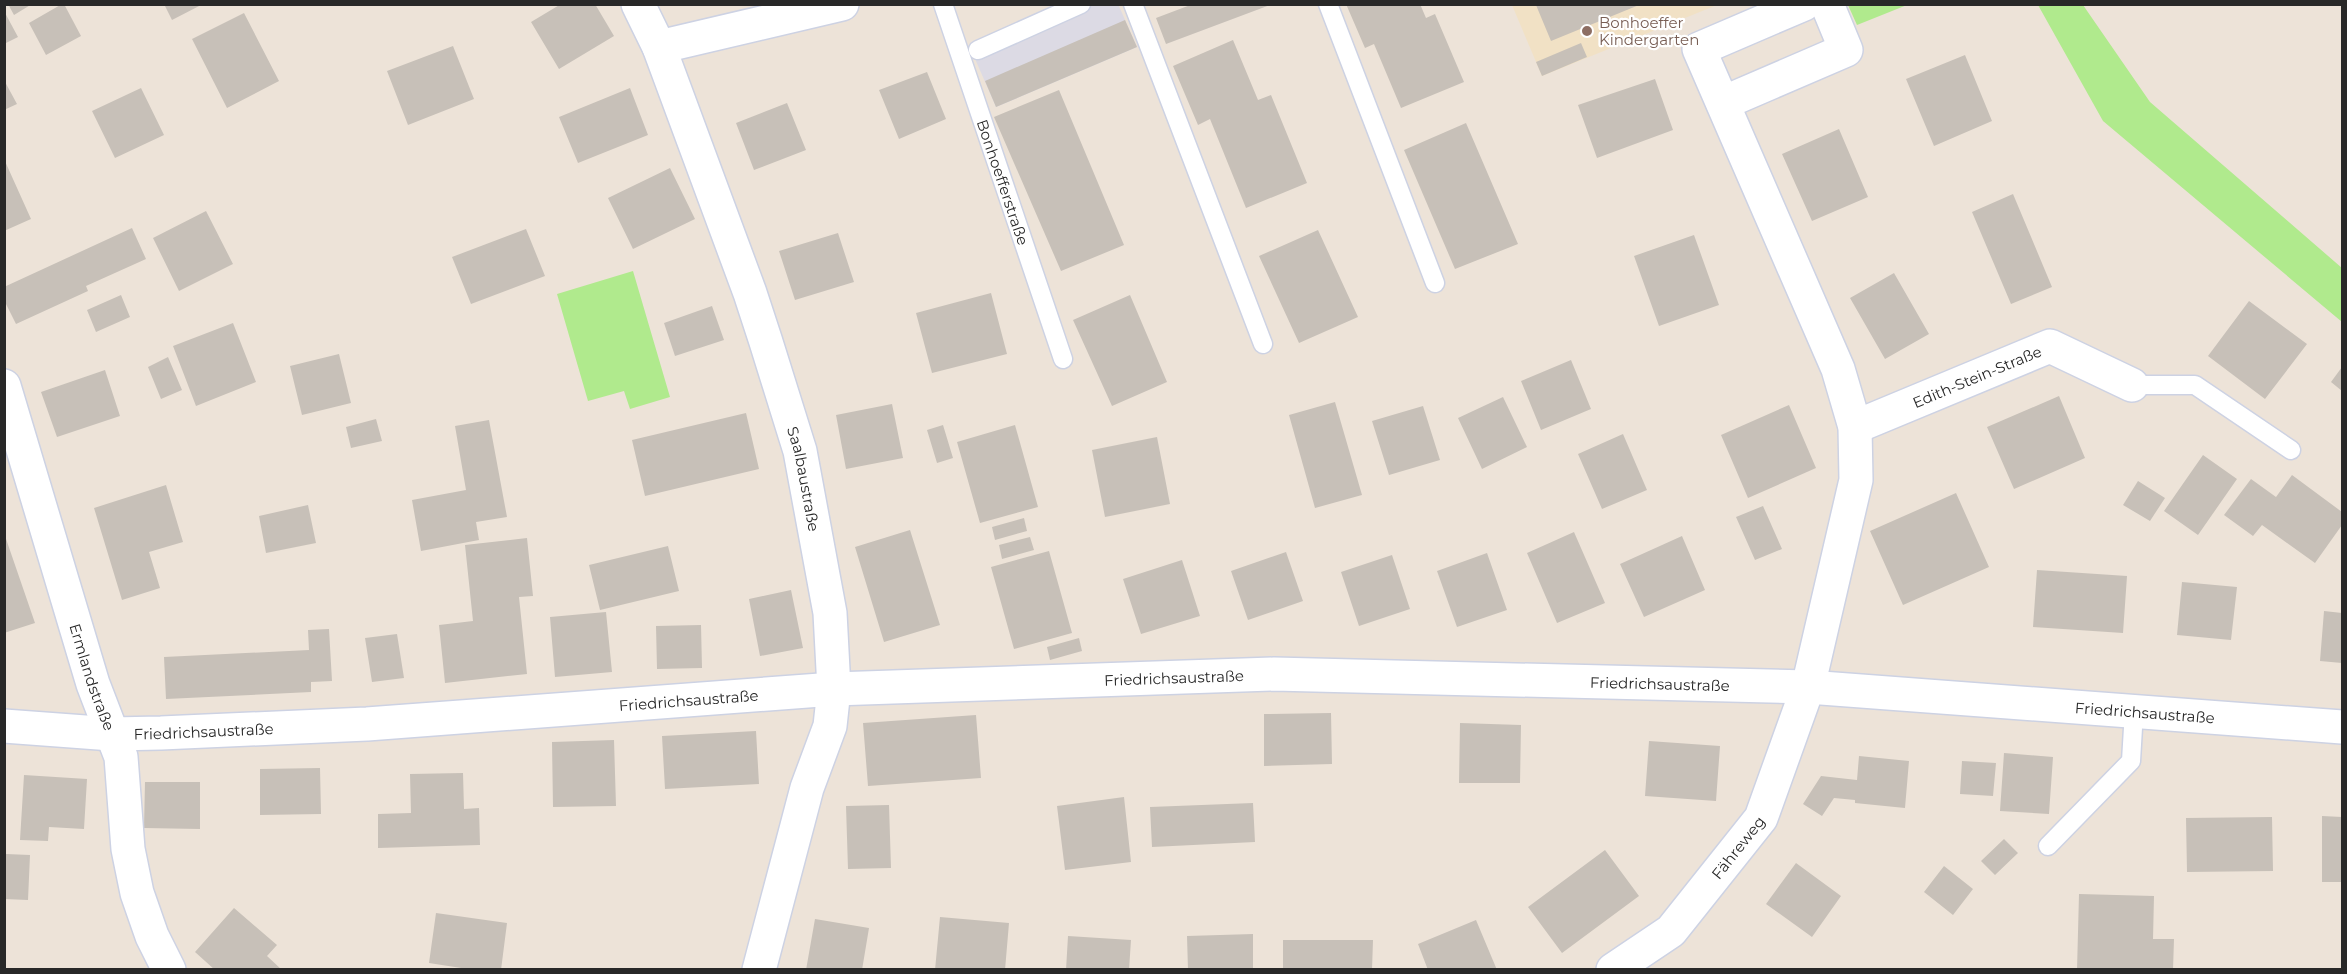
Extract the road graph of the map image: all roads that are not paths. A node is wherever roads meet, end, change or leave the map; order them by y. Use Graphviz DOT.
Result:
graph roads {
  1 [pos="638,4"];
  2 [pos="842,4"];
  3 [pos="943,4"];
  4 [pos="1133,4"];
  5 [pos="1328,4"];
  6 [pos="1804,4"];
  7 [pos="1827,4"];
  8 [pos="1075,6"];
  9 [pos="986,44"];
  10 [pos="659,47"];
  11 [pos="1723,102"];
  12 [pos="1436,283"];
  13 [pos="1263,344"];
  14 [pos="1063,359"];
  15 [pos="2132,385"];
  16 [pos="4,386"];
  17 [pos="1855,427"];
  18 [pos="2291,450"];
  19 [pos="1808,687"];
  20 [pos="834,689"];
  21 [pos="2134,711"];
  22 [pos="4,726"];
  23 [pos="2343,727"];
  24 [pos="112,734"];
  25 [pos="2048,846"];
  26 [pos="169,969"];
  27 [pos="759,969"];
  28 [pos="1612,969"];
  1 -- 10 [label="street, Saalbaustraße"];
  2 -- 10 [label="street"];
  3 -- 14 [label="lane, Bonhoefferstraße"];
  4 -- 13 [label="lane"];
  5 -- 12 [label="lane"];
  6 -- 11 [label="street"];
  7 -- 11 [label="street"];
  8 -- 9 [label="lane"];
  10 -- 20 [label="street, Saalbaustraße"];
  11 -- 17 [label="street"];
  15 -- 17 [label="street, Edith-Stein-Straße"];
  15 -- 18 [label="lane, Edith-Stein-Straße"];
  16 -- 24 [label="street, Ermlandstraße"];
  17 -- 19 [label="street"];
  19 -- 20 [label="street, Friedrichsaustraße"];
  19 -- 21 [label="street, Friedrichsaustraße"];
  19 -- 28 [label="street, Fähreweg"];
  20 -- 24 [label="street, Friedrichsaustraße"];
  20 -- 27 [label="street, Saalbaustraße"];
  21 -- 23 [label="street, Friedrichsaustraße"];
  21 -- 25 [label="lane"];
  22 -- 24 [label="street, Friedrichsaustraße"];
  24 -- 26 [label="street, Ermlandstraße"];
}
